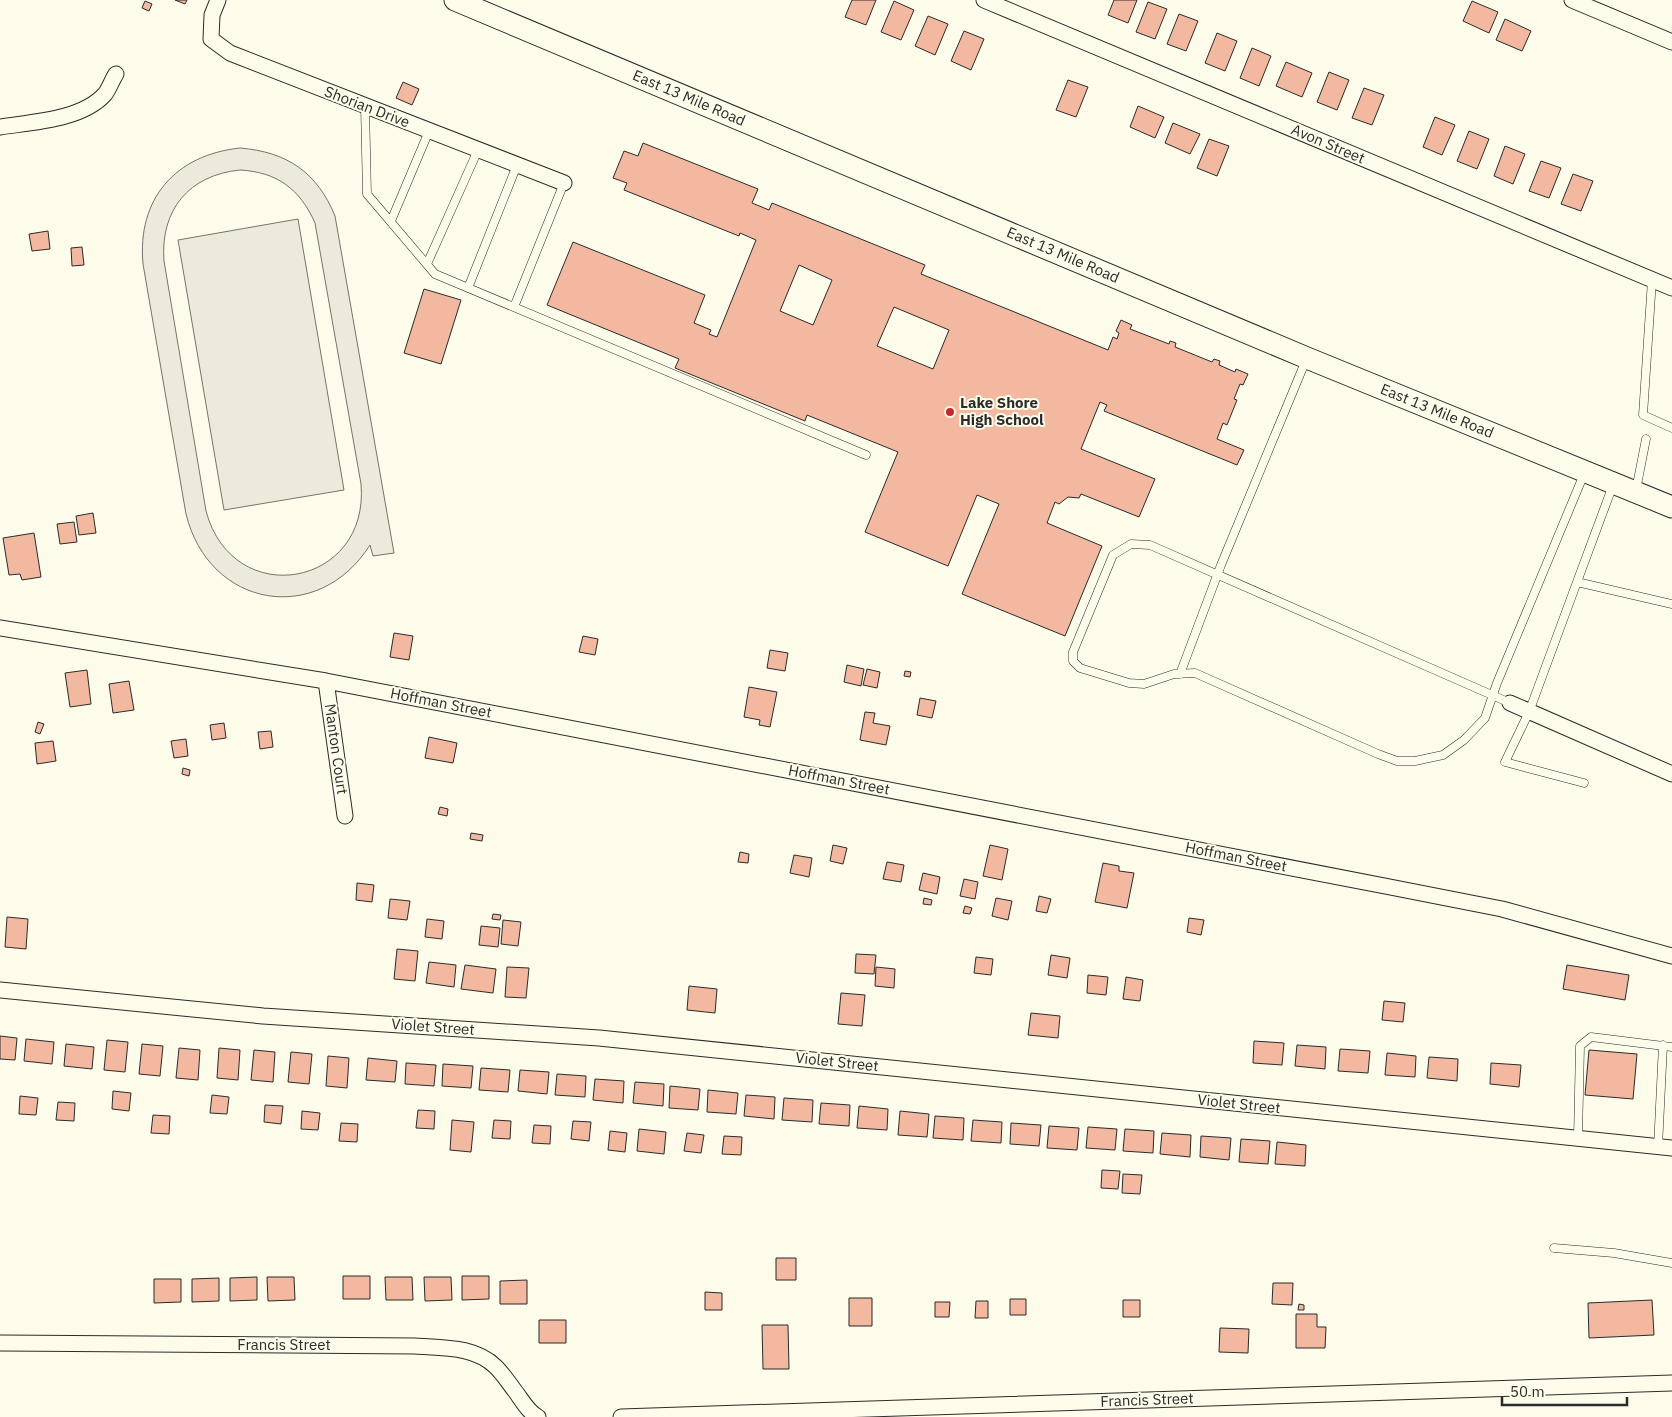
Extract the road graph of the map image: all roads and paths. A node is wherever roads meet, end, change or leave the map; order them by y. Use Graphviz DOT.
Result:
graph roads {
  1 [pos="218,0"];
  2 [pos="455,0"];
  3 [pos="984,0"];
  4 [pos="1572,0"];
  5 [pos="1672,42"];
  6 [pos="116,74"];
  7 [pos="365,106"];
  8 [pos="0,127"];
  9 [pos="429,131"];
  10 [pos="478,150"];
  11 [pos="517,165"];
  12 [pos="564,183"];
  13 [pos="391,221"];
  14 [pos="427,264"];
  15 [pos="1652,280"];
  16 [pos="468,288"];
  17 [pos="1672,288"];
  18 [pos="514,307"];
  19 [pos="1307,358"];
  20 [pos="1672,428"];
  21 [pos="1646,439"];
  22 [pos="866,455"];
  23 [pos="1585,472"];
  24 [pos="1613,483"];
  25 [pos="1636,492"];
  26 [pos="1672,506"];
  27 [pos="1217,574"];
  28 [pos="1578,582"];
  29 [pos="1672,604"];
  30 [pos="0,628"];
  31 [pos="1180,674"];
  32 [pos="326,681"];
  33 [pos="1492,695"];
  34 [pos="1510,703"];
  35 [pos="1529,712"];
  36 [pos="1672,774"];
  37 [pos="1584,783"];
  38 [pos="345,816"];
  39 [pos="1672,956"];
  40 [pos="0,990"];
  41 [pos="1663,1045"];
  42 [pos="1672,1047"];
  43 [pos="1578,1138"];
  44 [pos="1665,1147"];
  45 [pos="1554,1248"];
  46 [pos="1672,1263"];
  47 [pos="0,1343"];
  48 [pos="1672,1383"];
  49 [pos="538,1417"];
  50 [pos="621,1417"];
  1 -- 7 [label="street, Shorian Drive"];
  2 -- 19 [label="main road, East 13 Mile Road"];
  3 -- 15 [label="street, Avon Street"];
  4 -- 5 [label="street"];
  6 -- 8 [label="street"];
  7 -- 9 [label="street, Shorian Drive"];
  7 -- 13 [label="lane"];
  9 -- 10 [label="street, Shorian Drive"];
  9 -- 13 [label="lane"];
  10 -- 11 [label="street, Shorian Drive"];
  10 -- 14 [label="lane"];
  11 -- 12 [label="street, Shorian Drive"];
  11 -- 16 [label="lane"];
  12 -- 18 [label="lane"];
  13 -- 14 [label="lane"];
  14 -- 16 [label="lane"];
  15 -- 17 [label="street, Avon Street"];
  15 -- 20 [label="lane"];
  16 -- 18 [label="lane"];
  18 -- 22 [label="lane"];
  19 -- 23 [label="main road, East 13 Mile Road"];
  19 -- 27 [label="lane"];
  21 -- 25 [label="lane"];
  23 -- 24 [label="main road, East 13 Mile Road"];
  23 -- 33 [label="lane"];
  24 -- 25 [label="main road, East 13 Mile Road"];
  24 -- 28 [label="lane"];
  25 -- 26 [label="main road, East 13 Mile Road"];
  27 -- 31 [label="lane"];
  27 -- 31 [label="lane"];
  27 -- 33 [label="lane"];
  28 -- 29 [label="lane"];
  28 -- 35 [label="lane"];
  30 -- 32 [label="street, Hoffman Street"];
  31 -- 33 [label="lane"];
  32 -- 38 [label="street, Manton Court"];
  32 -- 39 [label="street, Hoffman Street"];
  33 -- 34 [label="lane"];
  34 -- 35 [label="street"];
  35 -- 36 [label="street"];
  35 -- 37 [label="lane"];
  40 -- 43 [label="street, Violet Street"];
  41 -- 42 [label="lane"];
  41 -- 43 [label="lane"];
  41 -- 44 [label="lane"];
  43 -- 44 [label="street, Violet Street"];
  45 -- 46 [label="lane"];
  47 -- 49 [label="street, Francis Street"];
  48 -- 50 [label="street, Francis Street"];
}
